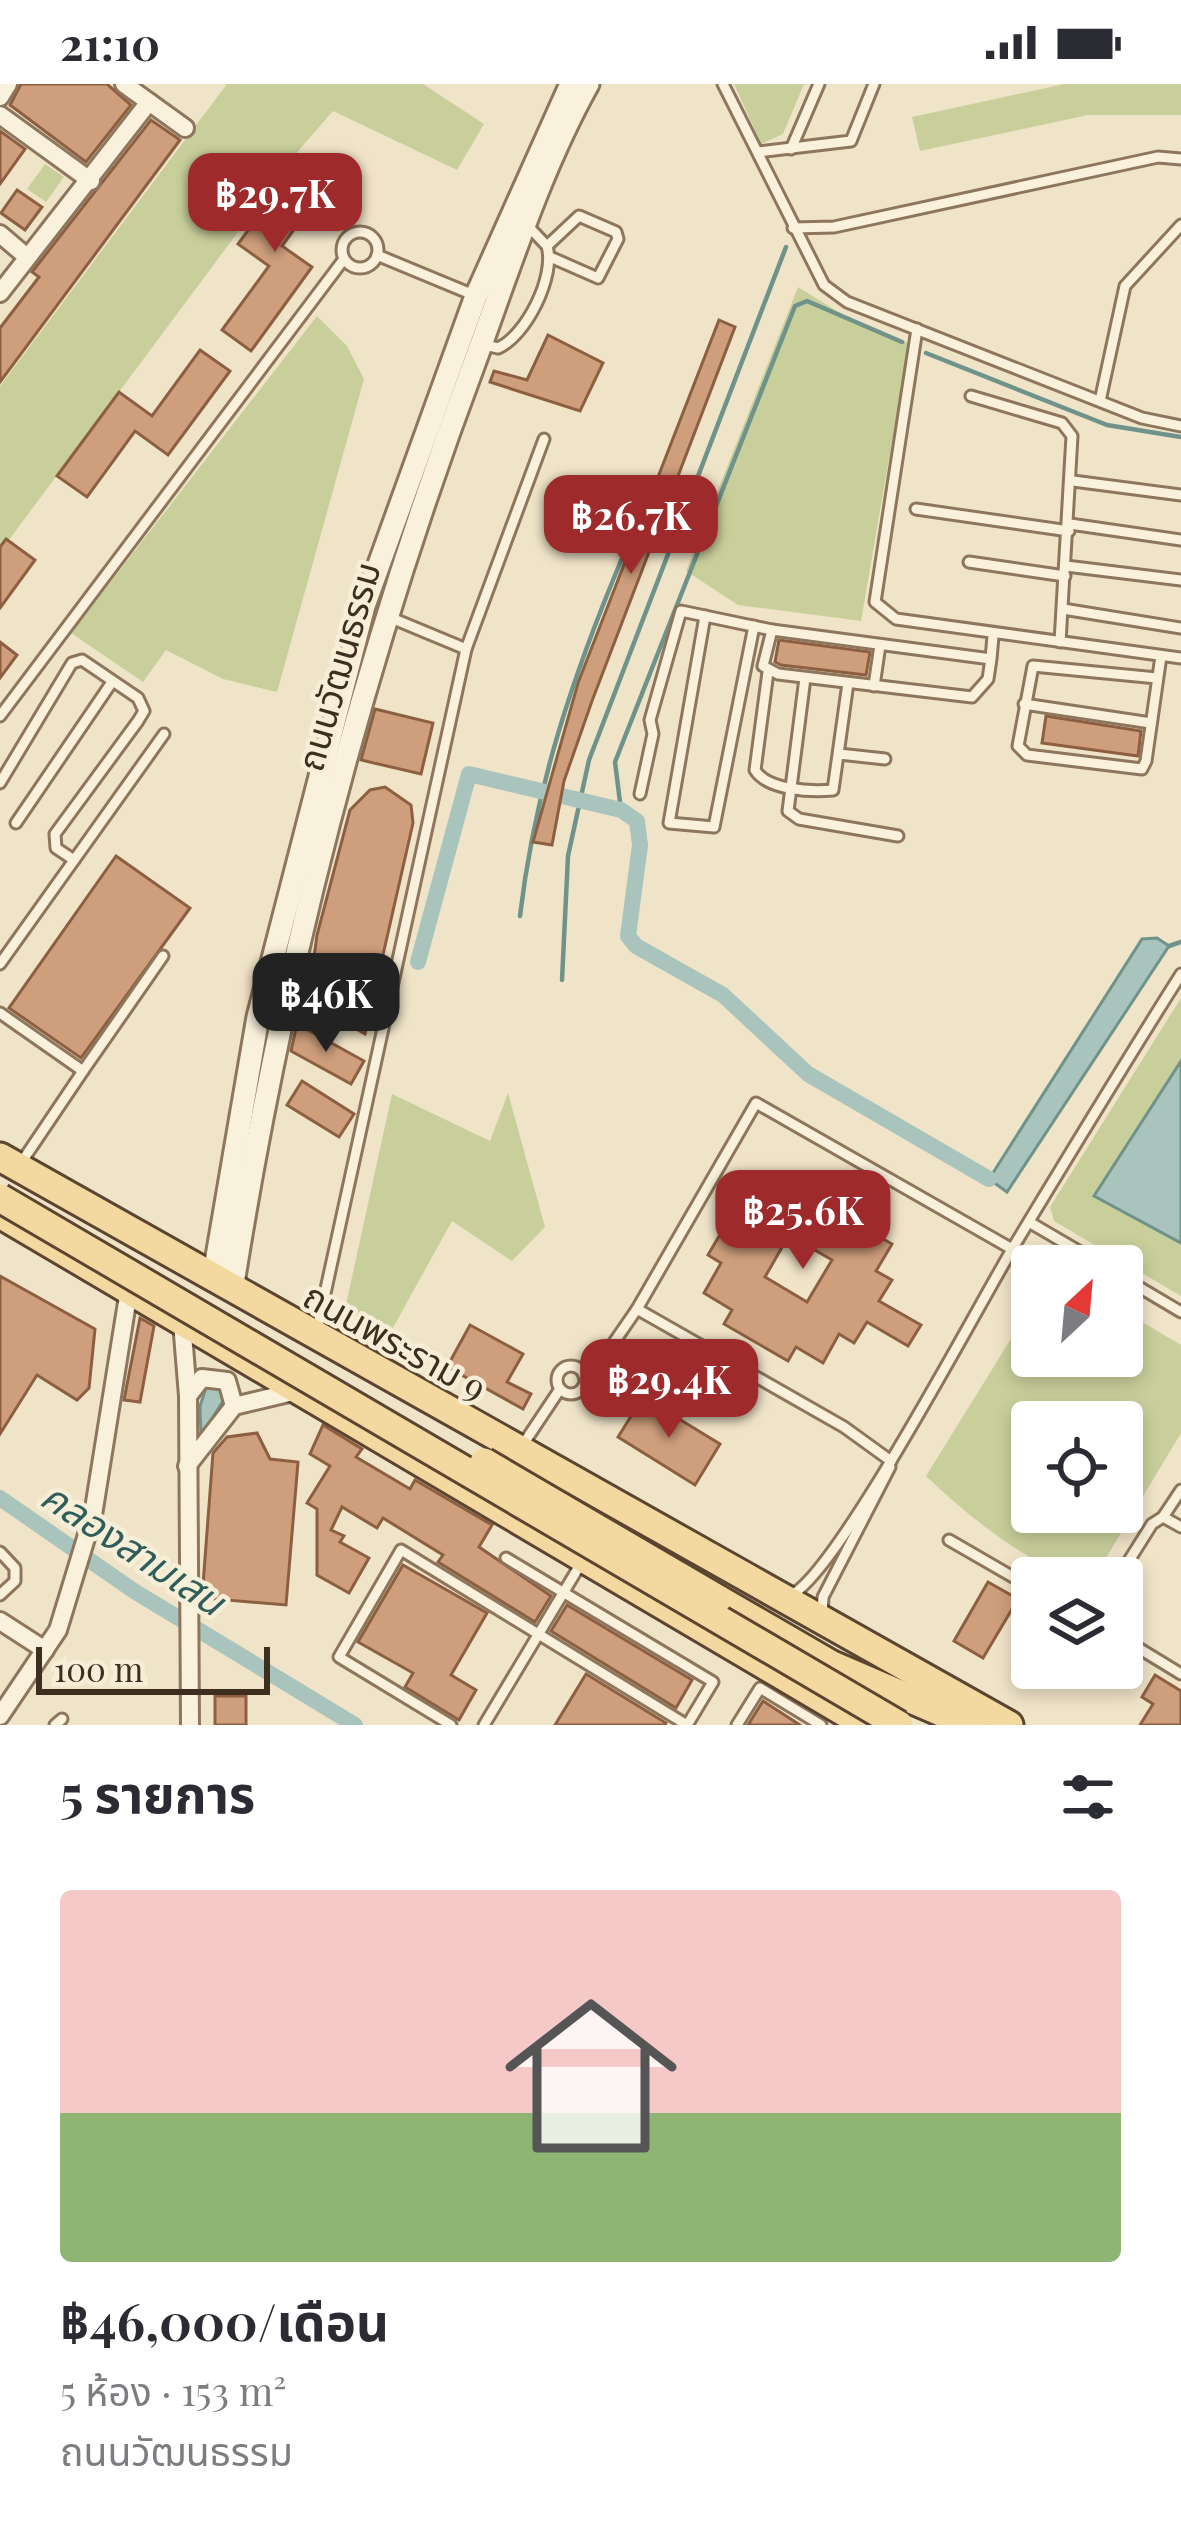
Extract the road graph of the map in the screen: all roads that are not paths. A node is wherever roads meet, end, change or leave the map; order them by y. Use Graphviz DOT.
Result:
graph roads {
  1 [pos="8,84"];
  2 [pos="124,84"];
  3 [pos="569,84"];
  4 [pos="588,84"];
  5 [pos="723,84"];
  6 [pos="874,84"];
  7 [pos="817,88"];
  8 [pos="0,97"];
  9 [pos="149,103"];
  10 [pos="0,116"];
  11 [pos="185,128"];
  12 [pos="791,149"];
  13 [pos="758,152"];
  14 [pos="1181,160"];
  15 [pos="91,181"];
  16 [pos="519,220"];
  17 [pos="1181,225"];
  18 [pos="793,228"];
  19 [pos="0,233"];
  20 [pos="549,252"];
  21 [pos="377,255"];
  22 [pos="27,257"];
  23 [pos="344,259"];
  24 [pos="0,293"];
  25 [pos="476,296"];
  26 [pos="917,329"];
  27 [pos="471,340"];
  28 [pos="970,396"];
  29 [pos="1100,401"];
  30 [pos="1181,426"];
  31 [pos="544,439"];
  32 [pos="1073,481"];
  33 [pos="1181,496"];
  34 [pos="916,509"];
  35 [pos="1070,528"];
  36 [pos="1181,540"];
  37 [pos="969,562"];
  38 [pos="1065,571"];
  39 [pos="1181,580"];
  40 [pos="1063,609"];
  41 [pos="374,611"];
  42 [pos="705,616"];
  43 [pos="754,626"];
  44 [pos="1181,628"];
  45 [pos="772,630"];
  46 [pos="993,636"];
  47 [pos="1060,642"];
  48 [pos="880,645"];
  49 [pos="466,649"];
  50 [pos="1160,656"];
  51 [pos="1181,658"];
  52 [pos="991,659"];
  53 [pos="768,672"];
  54 [pos="805,678"];
  55 [pos="1157,678"];
  56 [pos="112,682"];
  57 [pos="848,683"];
  58 [pos="874,686"];
  59 [pos="1024,704"];
  60 [pos="0,716"];
  61 [pos="1151,723"];
  62 [pos="164,734"];
  63 [pos="839,754"];
  64 [pos="885,759"];
  65 [pos="0,783"];
  66 [pos="790,788"];
  67 [pos="640,794"];
  68 [pos="16,823"];
  69 [pos="898,836"];
  70 [pos="74,860"];
  71 [pos="163,956"];
  72 [pos="0,964"];
  73 [pos="1181,974"];
  74 [pos="0,1013"];
  75 [pos="83,1071"];
  76 [pos="6,1166"];
  77 [pos="0,1198"];
  78 [pos="0,1214"];
  79 [pos="1029,1222"];
  80 [pos="1015,1245"];
  81 [pos="1068,1245"];
  82 [pos="1011,1248"];
  83 [pos="1011,1251"];
  84 [pos="223,1285"];
  85 [pos="1143,1289"];
  86 [pos="129,1290"];
  87 [pos="637,1309"];
  88 [pos="1181,1312"];
  89 [pos="182,1322"];
  90 [pos="315,1336"];
  91 [pos="217,1342"];
  92 [pos="584,1376"];
  93 [pos="560,1389"];
  94 [pos="298,1390"];
  95 [pos="188,1396"];
  96 [pos="234,1406"];
  97 [pos="519,1451"];
  98 [pos="891,1461"];
  99 [pos="188,1466"];
  100 [pos="1181,1490"];
  101 [pos="1163,1517"];
  102 [pos="1181,1527"];
  103 [pos="656,1529"];
  104 [pos="949,1540"];
  105 [pos="0,1552"];
  106 [pos="584,1557"];
  107 [pos="1131,1557"];
  108 [pos="506,1558"];
  109 [pos="1011,1576"];
  110 [pos="562,1592"];
  111 [pos="0,1595"];
  112 [pos="783,1598"];
  113 [pos="0,1621"];
  114 [pos="824,1621"];
  115 [pos="539,1630"];
  116 [pos="45,1650"];
  117 [pos="1143,1651"];
  118 [pos="1181,1674"];
  119 [pos="0,1716"];
  120 [pos="826,1719"];
  121 [pos="961,1720"];
  122 [pos="688,1724"];
  123 [pos="190,1725"];
  124 [pos="451,1725"];
  125 [pos="484,1725"];
  126 [pos="737,1725"];
  127 [pos="866,1725"];
  128 [pos="899,1725"];
  129 [pos="1009,1725"];
  1 -- 8 [label="street"];
  2 -- 9 [label="street"];
  3 -- 16 [label="street, ถนนวัฒนธรรม"];
  4 -- 16 [label="street, ถนนวัฒนธรรม"];
  5 -- 13 [label="lane"];
  6 -- 12 [label="lane"];
  7 -- 12 [label="lane"];
  9 -- 11 [label="street"];
  9 -- 15 [label="street"];
  10 -- 15 [label="street"];
  12 -- 13 [label="lane"];
  13 -- 18 [label="lane"];
  14 -- 18 [label="lane"];
  15 -- 22 [label="street"];
  16 -- 20 [label="lane"];
  16 -- 25 [label="street, ถนนวัฒนธรรม"];
  16 -- 27 [label="street, ถนนวัฒนธรรม"];
  17 -- 29 [label="lane"];
  18 -- 26 [label="lane"];
  19 -- 22 [label="street"];
  20 -- 20 [label="lane"];
  20 -- 27 [label="lane"];
  21 -- 23 [label="lane"];
  21 -- 23 [label="lane"];
  21 -- 25 [label="lane"];
  22 -- 24 [label="street"];
  23 -- 60 [label="lane"];
  25 -- 27 [label="street, ถนนวัฒนธรรม"];
  26 -- 29 [label="lane"];
  26 -- 46 [label="lane"];
  27 -- 41 [label="street, ถนนวัฒนธรรม"];
  28 -- 32 [label="lane"];
  29 -- 30 [label="lane"];
  31 -- 49 [label="lane"];
  32 -- 33 [label="lane"];
  32 -- 35 [label="lane"];
  34 -- 35 [label="lane"];
  35 -- 36 [label="lane"];
  35 -- 38 [label="lane"];
  37 -- 38 [label="lane"];
  38 -- 39 [label="lane"];
  38 -- 40 [label="lane"];
  40 -- 44 [label="lane"];
  40 -- 47 [label="lane"];
  41 -- 49 [label="lane"];
  41 -- 84 [label="street, ถนนวัฒนธรรม"];
  42 -- 43 [label="lane"];
  42 -- 43 [label="lane"];
  42 -- 67 [label="lane"];
  43 -- 45 [label="lane"];
  45 -- 48 [label="lane"];
  45 -- 53 [label="lane"];
  46 -- 47 [label="lane"];
  46 -- 52 [label="lane"];
  47 -- 50 [label="lane"];
  48 -- 52 [label="lane"];
  48 -- 58 [label="lane"];
  49 -- 90 [label="lane"];
  50 -- 51 [label="lane"];
  50 -- 55 [label="lane"];
  52 -- 58 [label="lane"];
  53 -- 54 [label="lane"];
  53 -- 66 [label="lane"];
  54 -- 57 [label="lane"];
  54 -- 66 [label="lane"];
  55 -- 59 [label="lane"];
  55 -- 61 [label="lane"];
  56 -- 65 [label="lane"];
  56 -- 68 [label="lane"];
  56 -- 70 [label="lane"];
  57 -- 58 [label="lane"];
  57 -- 63 [label="lane"];
  59 -- 61 [label="lane"];
  59 -- 61 [label="lane"];
  62 -- 70 [label="lane"];
  63 -- 64 [label="lane"];
  63 -- 66 [label="lane"];
  66 -- 69 [label="lane"];
  70 -- 72 [label="lane"];
  71 -- 75 [label="lane"];
  73 -- 79 [label="lane"];
  74 -- 75 [label="lane"];
  75 -- 76 [label="lane"];
  76 -- 84 [label="main road, ถนนพระราม 9"];
  76 -- 121 [label="main road, ถนนพระราม 9, bridge"];
  77 -- 128 [label="main road, bridge"];
  78 -- 86 [label="main road"];
  79 -- 80 [label="lane"];
  79 -- 81 [label="lane"];
  82 -- 87 [label="lane"];
  83 -- 98 [label="lane"];
  84 -- 90 [label="main road, ถนนพระราม 9"];
  84 -- 91 [label="main road"];
  85 -- 88 [label="lane"];
  86 -- 89 [label="main road"];
  86 -- 116 [label="street"];
  87 -- 92 [label="lane"];
  87 -- 98 [label="lane"];
  89 -- 91 [label="main road"];
  89 -- 95 [label="street"];
  90 -- 97 [label="main road, ถนนพระราม 9"];
  91 -- 94 [label="main road"];
  92 -- 93 [label="lane"];
  92 -- 93 [label="lane"];
  93 -- 97 [label="lane"];
  94 -- 96 [label="street"];
  94 -- 106 [label="main road"];
  95 -- 96 [label="street"];
  95 -- 99 [label="street"];
  96 -- 99 [label="street"];
  97 -- 103 [label="main road, ถนนพระราม 9"];
  98 -- 112 [label="lane"];
  98 -- 114 [label="lane"];
  99 -- 123 [label="street"];
  100 -- 101 [label="lane"];
  101 -- 102 [label="lane"];
  101 -- 107 [label="lane"];
  103 -- 112 [label="main road, ถนนพระราม 9"];
  103 -- 121 [label="main road"];
  104 -- 109 [label="lane"];
  105 -- 111 [label="lane"];
  106 -- 110 [label="lane"];
  106 -- 120 [label="main road"];
  108 -- 110 [label="lane"];
  110 -- 115 [label="lane"];
  110 -- 122 [label="lane"];
  112 -- 114 [label="main road, ถนนพระราม 9"];
  113 -- 116 [label="street"];
  114 -- 129 [label="main road, ถนนพระราม 9"];
  115 -- 122 [label="lane"];
  115 -- 124 [label="lane"];
  115 -- 125 [label="lane"];
  116 -- 119 [label="street"];
  117 -- 118 [label="lane"];
  120 -- 126 [label="lane"];
  120 -- 127 [label="main road"];
}
